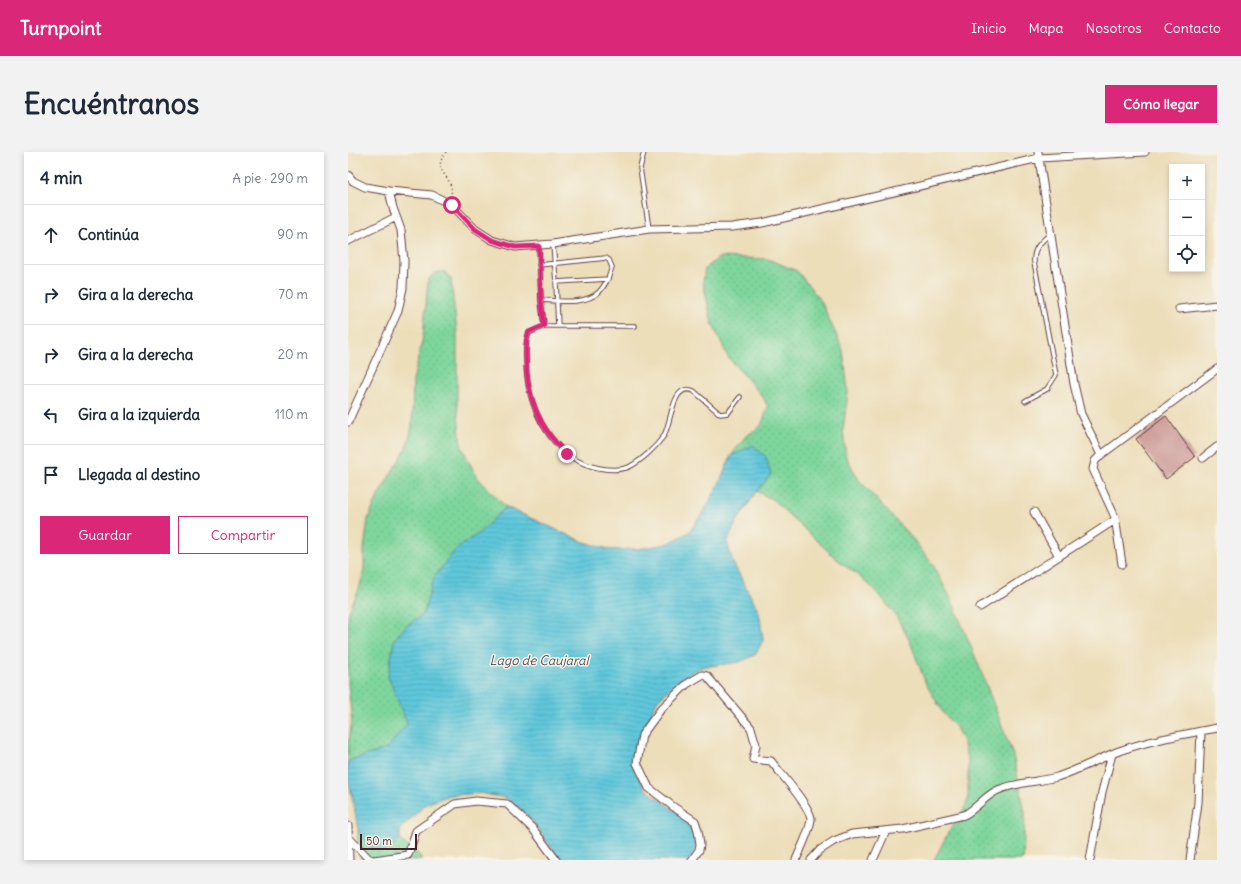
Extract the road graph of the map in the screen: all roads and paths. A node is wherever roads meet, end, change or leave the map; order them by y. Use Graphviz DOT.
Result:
graph roads {
  1 [pos="446,152"];
  2 [pos="644,152"];
  3 [pos="1145,152"];
  4 [pos="1039,155"];
  5 [pos="348,175"];
  6 [pos="390,191"];
  7 [pos="452,205"];
  8 [pos="396,217"];
  9 [pos="649,229"];
  10 [pos="1050,233"];
  11 [pos="348,241"];
  12 [pos="554,244"];
  13 [pos="539,246"];
  14 [pos="555,264"];
  15 [pos="539,265"];
  16 [pos="608,279"];
  17 [pos="556,282"];
  18 [pos="541,300"];
  19 [pos="557,300"];
  20 [pos="1217,305"];
  21 [pos="1179,308"];
  22 [pos="544,326"];
  23 [pos="558,326"];
  24 [pos="635,326"];
  25 [pos="1217,369"];
  26 [pos="740,397"];
  27 [pos="1025,401"];
  28 [pos="348,422"];
  29 [pos="1217,447"];
  30 [pos="1100,455"];
  31 [pos="1203,458"];
  32 [pos="1034,512"];
  33 [pos="1115,520"];
  34 [pos="1059,556"];
  35 [pos="1122,564"];
  36 [pos="980,606"];
  37 [pos="1217,728"];
  38 [pos="1201,731"];
  39 [pos="1112,754"];
  40 [pos="348,826"];
  41 [pos="886,832"];
  42 [pos="349,838"];
  43 [pos="410,857"];
  44 [pos="349,860"];
  45 [pos="373,860"];
  46 [pos="556,860"];
  47 [pos="692,860"];
  48 [pos="796,860"];
  49 [pos="811,860"];
  50 [pos="873,860"];
  51 [pos="1090,860"];
  52 [pos="1190,860"];
  1 -- 7 [label="path"];
  2 -- 9 [label="lane"];
  3 -- 4 [label="street"];
  4 -- 9 [label="street"];
  4 -- 10 [label="street"];
  5 -- 6 [label="street"];
  6 -- 7 [label="street"];
  6 -- 8 [label="street"];
  7 -- 13 [label="street"];
  8 -- 11 [label="street"];
  8 -- 28 [label="street"];
  9 -- 12 [label="street"];
  10 -- 27 [label="lane"];
  10 -- 30 [label="street"];
  12 -- 13 [label="street"];
  12 -- 14 [label="lane"];
  13 -- 15 [label="lane"];
  14 -- 15 [label="lane"];
  14 -- 16 [label="lane"];
  14 -- 17 [label="lane"];
  15 -- 18 [label="lane"];
  16 -- 17 [label="lane"];
  16 -- 19 [label="lane"];
  17 -- 19 [label="lane"];
  18 -- 19 [label="lane"];
  18 -- 22 [label="lane"];
  19 -- 23 [label="lane"];
  20 -- 21 [label="street"];
  22 -- 23 [label="lane"];
  22 -- 26 [label="lane"];
  23 -- 24 [label="lane"];
  25 -- 30 [label="street"];
  29 -- 31 [label="street"];
  30 -- 33 [label="street"];
  32 -- 34 [label="street"];
  33 -- 34 [label="street"];
  33 -- 35 [label="street"];
  34 -- 36 [label="street"];
  37 -- 38 [label="street"];
  38 -- 39 [label="street"];
  38 -- 52 [label="street"];
  39 -- 41 [label="street"];
  39 -- 51 [label="street"];
  40 -- 42 [label="street"];
  41 -- 49 [label="street"];
  41 -- 50 [label="street"];
  42 -- 44 [label="street"];
  42 -- 45 [label="street"];
  43 -- 45 [label="street"];
  43 -- 46 [label="street"];
  47 -- 48 [label="street"];
}
